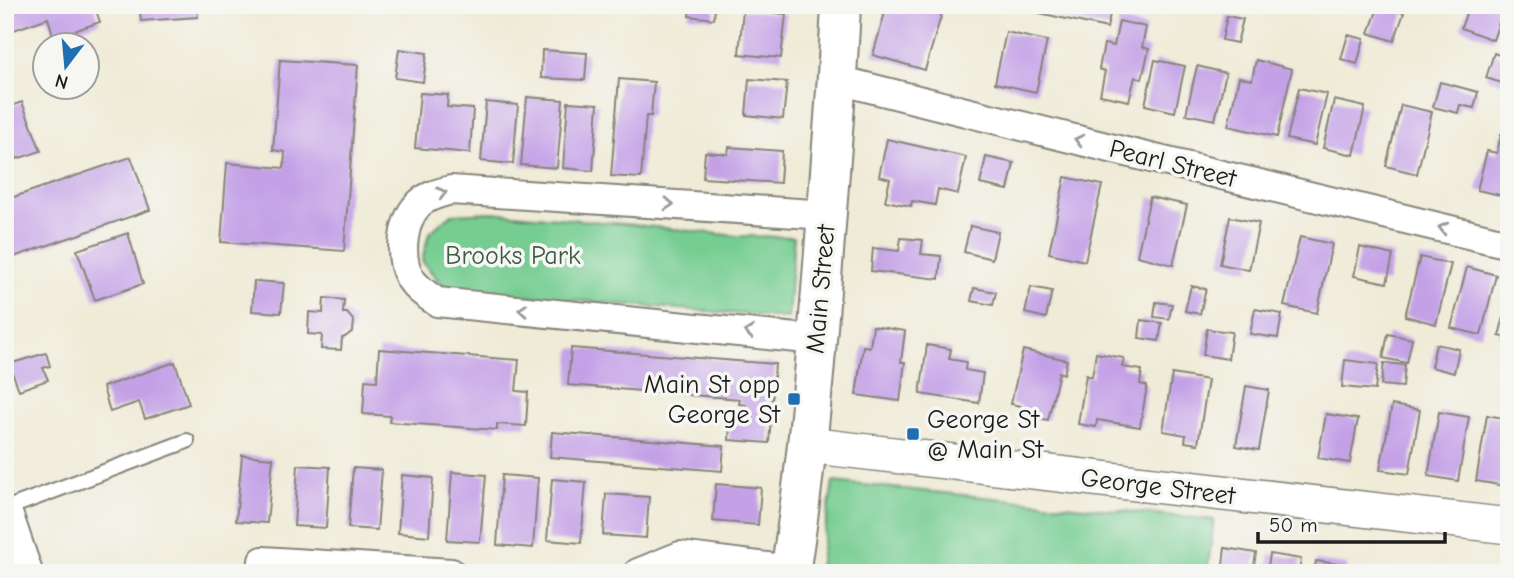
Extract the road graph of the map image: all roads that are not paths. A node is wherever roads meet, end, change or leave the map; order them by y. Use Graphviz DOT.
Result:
graph roads {
  1 [pos="841,5"];
  2 [pos="838,80"];
  3 [pos="827,215"];
  4 [pos="1509,244"];
  5 [pos="817,340"];
  6 [pos="187,441"];
  7 [pos="807,445"];
  8 [pos="5,509"];
  9 [pos="5,520"];
  10 [pos="1509,526"];
  11 [pos="263,561"];
  12 [pos="791,572"];
  13 [pos="23,573"];
  14 [pos="451,573"];
  15 [pos="638,573"];
  1 -- 2 [label="main road, Main Street"];
  2 -- 3 [label="main road, Main Street"];
  4 -- 2 [label="street, Pearl Street, one-way"];
  3 -- 5 [label="main road, Main Street"];
  5 -- 3 [label="street, one-way"];
  5 -- 7 [label="main road, Main Street"];
  6 -- 8 [label="lane"];
  7 -- 10 [label="street, George Street"];
  7 -- 12 [label="main road, Main Street"];
  9 -- 13 [label="main road"];
  11 -- 14 [label="street"];
  12 -- 15 [label="street"];
}
